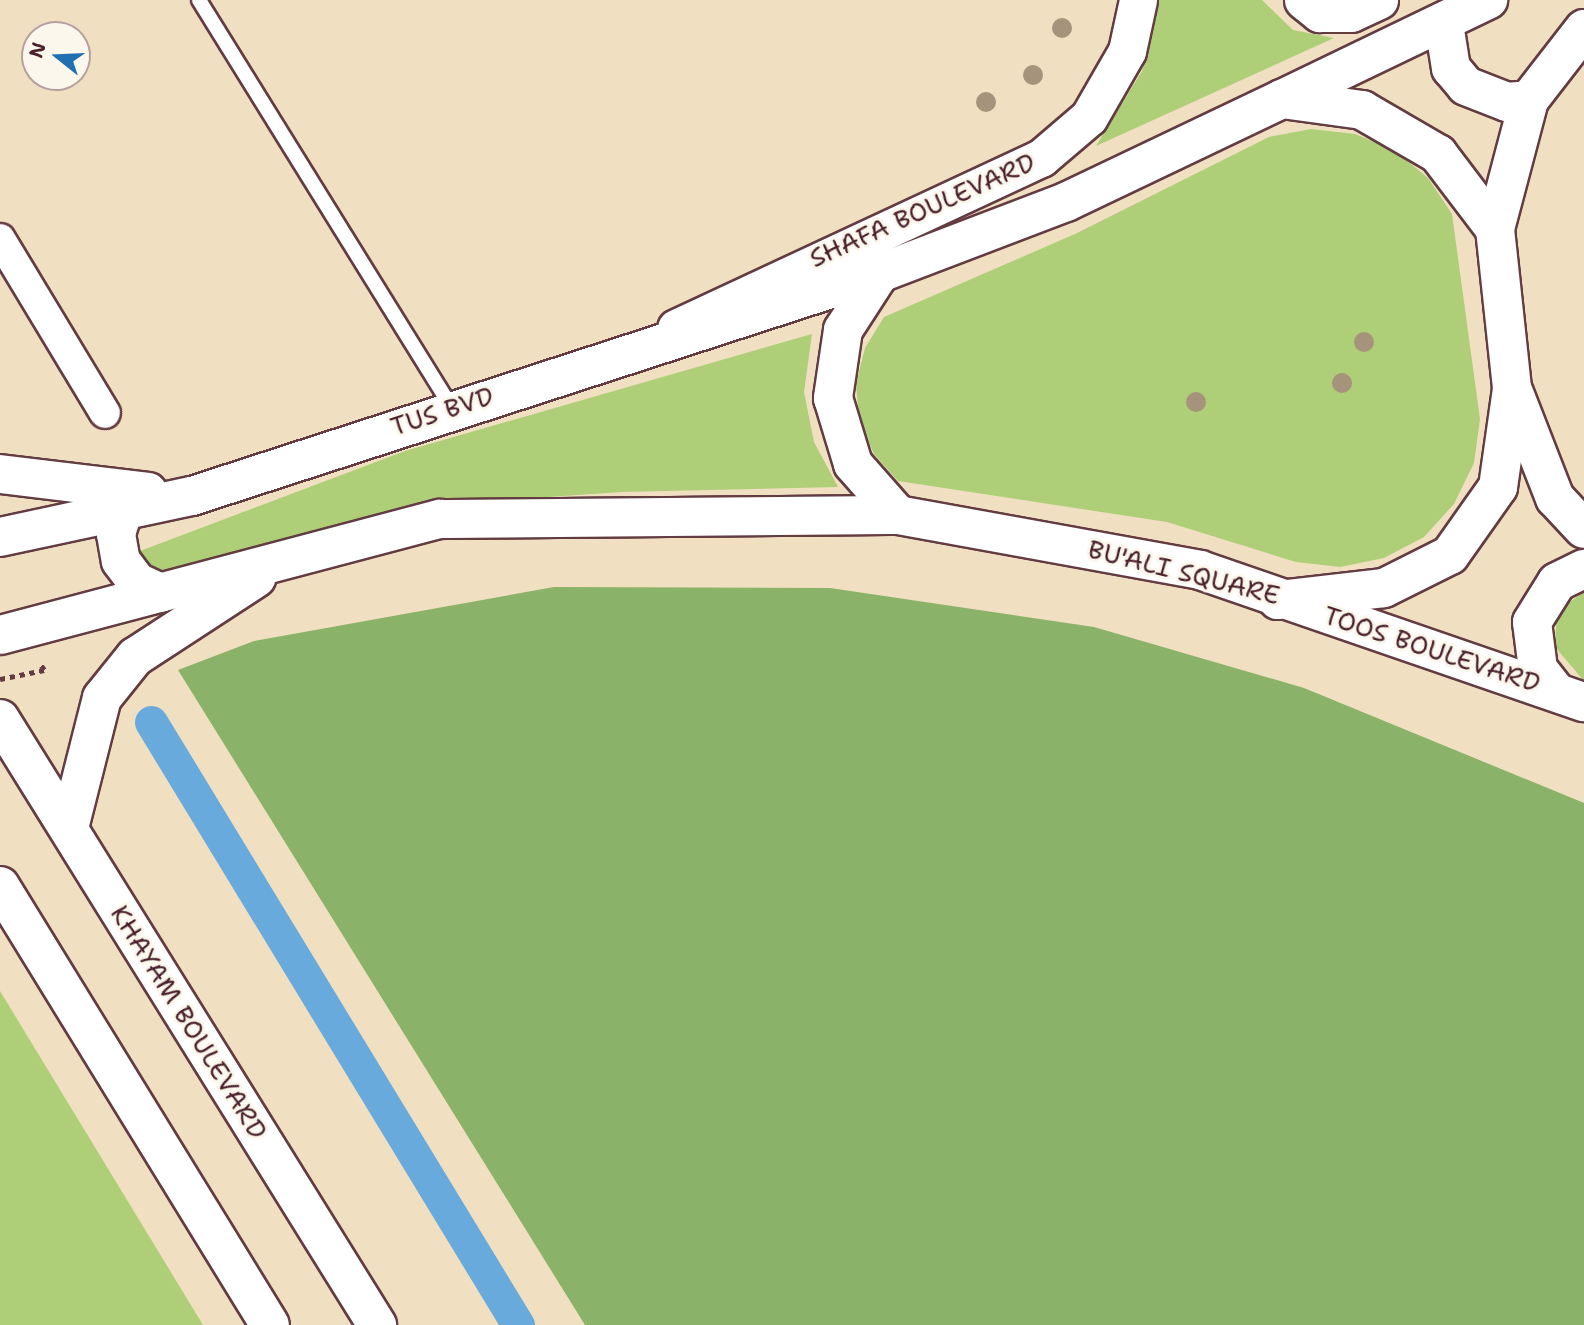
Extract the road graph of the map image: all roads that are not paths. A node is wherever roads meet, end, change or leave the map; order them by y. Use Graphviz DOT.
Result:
graph roads {
  1 [pos="199,0"];
  2 [pos="1138,0"];
  3 [pos="1303,0"];
  4 [pos="1379,0"];
  5 [pos="1488,0"];
  6 [pos="1444,24"];
  7 [pos="1584,29"];
  8 [pos="1282,99"];
  9 [pos="1530,100"];
  10 [pos="1495,229"];
  11 [pos="0,239"];
  12 [pos="880,273"];
  13 [pos="634,350"];
  14 [pos="1513,389"];
  15 [pos="452,408"];
  16 [pos="105,413"];
  17 [pos="0,474"];
  18 [pos="192,496"];
  19 [pos="124,509"];
  20 [pos="898,515"];
  21 [pos="1584,529"];
  22 [pos="0,537"];
  23 [pos="292,555"];
  24 [pos="1584,569"];
  25 [pos="161,593"];
  26 [pos="1278,600"];
  27 [pos="0,635"];
  28 [pos="1568,695"];
  29 [pos="0,719"];
  30 [pos="69,828"];
  31 [pos="3,892"];
  32 [pos="270,1325"];
  33 [pos="377,1325"];
  1 -- 15 [label="lane"];
  2 -- 13 [label="street, SHAFA BOULEVARD"];
  3 -- 4 [label="street"];
  5 -- 6 [label="main road"];
  6 -- 8 [label="main road"];
  6 -- 9 [label="main road"];
  7 -- 9 [label="main road"];
  8 -- 10 [label="main road"];
  8 -- 12 [label="main road"];
  9 -- 10 [label="main road"];
  10 -- 14 [label="main road, BU'ALI SQUARE"];
  11 -- 16 [label="street"];
  12 -- 13 [label="main road, TUS BVD"];
  12 -- 20 [label="main road"];
  13 -- 15 [label="main road, TUS BVD"];
  14 -- 21 [label="main road"];
  14 -- 26 [label="main road, BU'ALI SQUARE"];
  15 -- 18 [label="main road, TUS BVD"];
  17 -- 18 [label="main road"];
  18 -- 19 [label="main road, TUS BVD"];
  19 -- 22 [label="main road, TUS BVD"];
  19 -- 25 [label="main road"];
  20 -- 23 [label="main road"];
  20 -- 26 [label="main road, BU'ALI SQUARE"];
  23 -- 25 [label="main road"];
  23 -- 30 [label="main road"];
  24 -- 28 [label="main road"];
  25 -- 27 [label="main road"];
  26 -- 28 [label="main road, TOOS BOULEVARD"];
  29 -- 30 [label="main road, KHAYAM BOULEVARD"];
  30 -- 33 [label="main road, KHAYAM BOULEVARD"];
  31 -- 32 [label="main road"];
}
